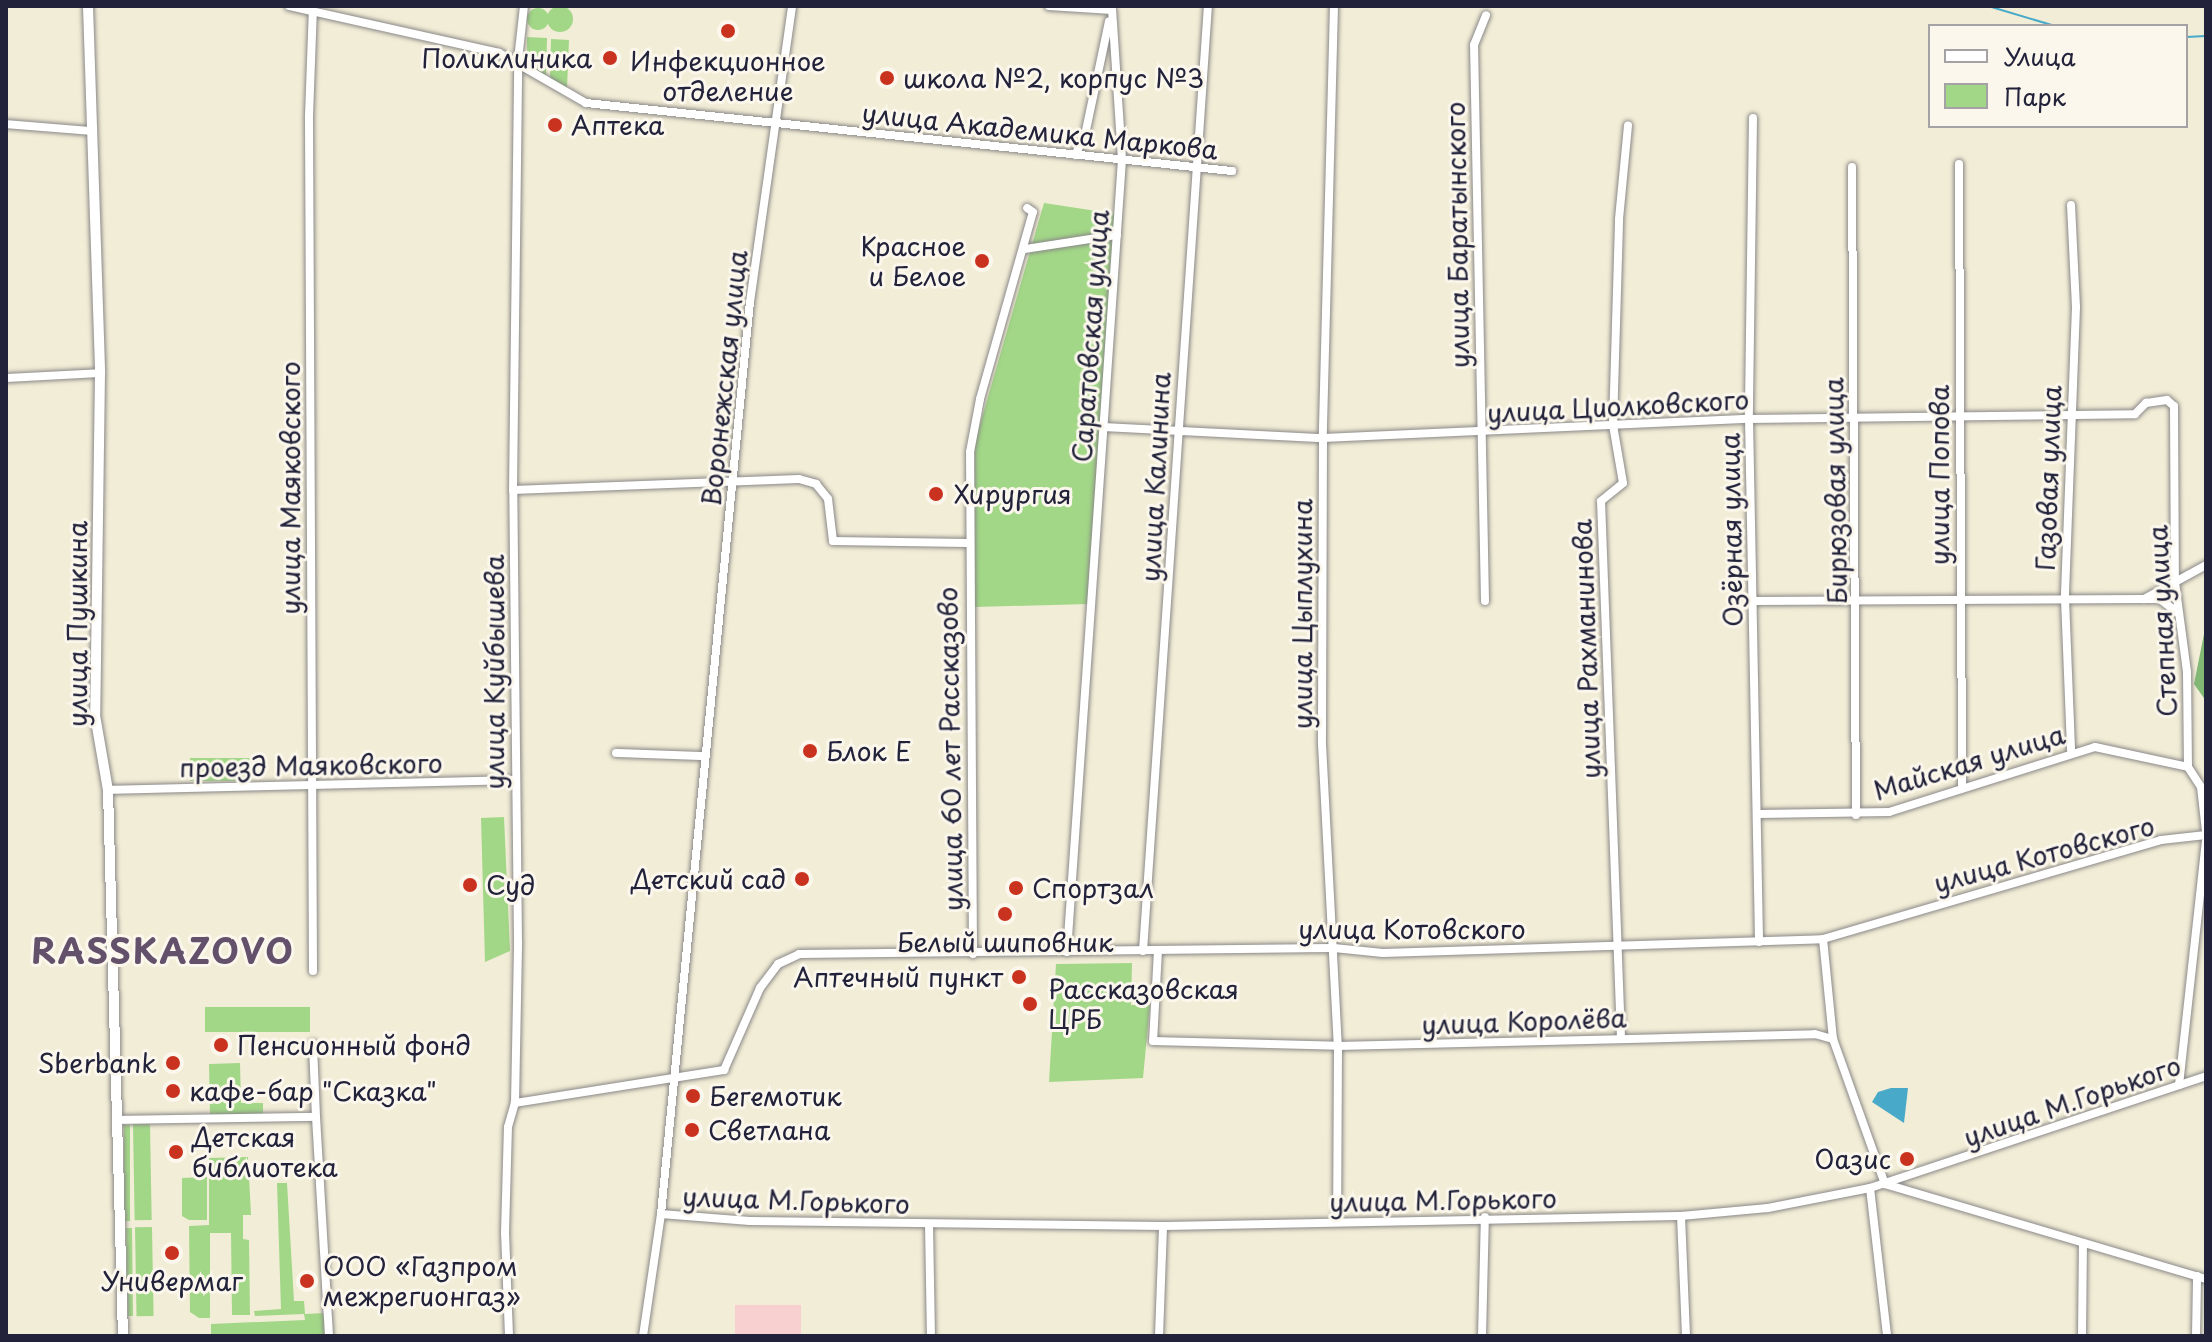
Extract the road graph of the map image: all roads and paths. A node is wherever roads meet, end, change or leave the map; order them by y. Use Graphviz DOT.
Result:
graph roads {
  1 [pos="88,6"];
  2 [pos="289,6"];
  3 [pos="524,6"];
  4 [pos="792,6"];
  5 [pos="1049,6"];
  6 [pos="1208,6"];
  7 [pos="1334,6"];
  8 [pos="1112,8"];
  9 [pos="314,9"];
  10 [pos="1486,15"];
  11 [pos="518,60"];
  12 [pos="1753,118"];
  13 [pos="6,124"];
  14 [pos="776,125"];
  15 [pos="1628,125"];
  16 [pos="92,131"];
  17 [pos="1075,155"];
  18 [pos="1122,159"];
  19 [pos="1959,164"];
  20 [pos="1195,167"];
  21 [pos="1852,167"];
  22 [pos="1232,171"];
  23 [pos="2071,205"];
  24 [pos="1027,208"];
  25 [pos="1117,235"];
  26 [pos="1025,249"];
  27 [pos="100,373"];
  28 [pos="6,378"];
  29 [pos="2174,406"];
  30 [pos="2068,414"];
  31 [pos="1960,418"];
  32 [pos="1749,419"];
  33 [pos="1853,419"];
  34 [pos="1613,425"];
  35 [pos="1103,427"];
  36 [pos="1177,432"];
  37 [pos="1480,433"];
  38 [pos="1323,438"];
  39 [pos="733,480"];
  40 [pos="513,490"];
  41 [pos="967,543"];
  42 [pos="2206,565"];
  43 [pos="2175,582"];
  44 [pos="2065,599"];
  45 [pos="2144,599"];
  46 [pos="1958,600"];
  47 [pos="1485,601"];
  48 [pos="1752,601"];
  49 [pos="1857,603"];
  50 [pos="2179,614"];
  51 [pos="2071,751"];
  52 [pos="616,753"];
  53 [pos="703,756"];
  54 [pos="2188,767"];
  55 [pos="514,780"];
  56 [pos="313,784"];
  57 [pos="1962,785"];
  58 [pos="108,790"];
  59 [pos="1759,814"];
  60 [pos="1856,815"];
  61 [pos="2206,836"];
  62 [pos="1823,939"];
  63 [pos="1759,942"];
  64 [pos="1615,947"];
  65 [pos="1334,948"];
  66 [pos="1158,950"];
  67 [pos="1143,951"];
  68 [pos="1067,952"];
  69 [pos="973,954"];
  70 [pos="313,971"];
  71 [pos="1621,1038"];
  72 [pos="1833,1039"];
  73 [pos="313,1044"];
  74 [pos="1338,1046"];
  75 [pos="2206,1076"];
  76 [pos="672,1080"];
  77 [pos="2179,1085"];
  78 [pos="515,1103"];
  79 [pos="316,1117"];
  80 [pos="117,1120"];
  81 [pos="1885,1184"];
  82 [pos="1870,1188"];
  83 [pos="661,1214"];
  84 [pos="1681,1216"];
  85 [pos="1485,1217"];
  86 [pos="1337,1221"];
  87 [pos="929,1224"];
  88 [pos="1163,1226"];
  89 [pos="2083,1243"];
  90 [pos="2201,1278"];
  91 [pos="123,1336"];
  92 [pos="329,1336"];
  93 [pos="509,1336"];
  94 [pos="643,1336"];
  95 [pos="931,1336"];
  96 [pos="1159,1336"];
  97 [pos="1482,1336"];
  98 [pos="1686,1336"];
  99 [pos="1887,1336"];
  100 [pos="2082,1336"];
  101 [pos="2196,1336"];
  1 -- 16 [label="main road, улица Пушкина"];
  2 -- 9 [label="street, улица Академика Маркова"];
  3 -- 11 [label="street, улица Куйбышева"];
  4 -- 14 [label="street, Воронежская улица"];
  5 -- 8 [label="street"];
  6 -- 20 [label="street, улица Калинина"];
  7 -- 38 [label="street, улица Цыплухина"];
  8 -- 17 [label="street"];
  8 -- 18 [label="street, Саратовская улица"];
  9 -- 11 [label="street, улица Академика Маркова"];
  9 -- 56 [label="street, улица Маяковского"];
  10 -- 37 [label="street, улица Баратынского"];
  11 -- 14 [label="street, улица Академика Маркова"];
  11 -- 40 [label="street, улица Куйбышева"];
  12 -- 32 [label="street, Озёрная улица"];
  13 -- 16 [label="street"];
  14 -- 17 [label="street, улица Академика Маркова"];
  14 -- 39 [label="street, Воронежская улица"];
  15 -- 34 [label="street, улица Рахманинова"];
  16 -- 27 [label="main road, улица Пушкина"];
  17 -- 18 [label="street, улица Академика Маркова"];
  18 -- 20 [label="street, улица Академика Маркова"];
  18 -- 25 [label="street, Саратовская улица"];
  19 -- 31 [label="street, улица Попова"];
  20 -- 22 [label="street, улица Академика Маркова"];
  20 -- 36 [label="street, улица Калинина"];
  21 -- 33 [label="street, Бирюзовая улица"];
  23 -- 30 [label="street, Газовая улица"];
  24 -- 26 [label="street, улица 60 лет Рассказово"];
  25 -- 26 [label="street"];
  25 -- 35 [label="street, Саратовская улица"];
  26 -- 41 [label="street, улица 60 лет Рассказово"];
  27 -- 28 [label="street"];
  27 -- 58 [label="main road, улица Пушкина"];
  29 -- 30 [label="street, улица Циолковского"];
  29 -- 43 [label="street, Степная улица"];
  30 -- 31 [label="street, улица Циолковского"];
  30 -- 44 [label="street, Газовая улица"];
  31 -- 33 [label="street, улица Циолковского"];
  31 -- 46 [label="street, улица Попова"];
  32 -- 33 [label="street, улица Циолковского"];
  32 -- 34 [label="street, улица Циолковского"];
  32 -- 48 [label="street, Озёрная улица"];
  33 -- 49 [label="street, Бирюзовая улица"];
  34 -- 37 [label="street, улица Циолковского"];
  34 -- 64 [label="street, улица Рахманинова"];
  35 -- 36 [label="street, улица Циолковского"];
  35 -- 68 [label="street, Саратовская улица"];
  36 -- 38 [label="street, улица Циолковского"];
  36 -- 67 [label="street, улица Калинина"];
  37 -- 38 [label="street, улица Циолковского"];
  37 -- 47 [label="street, улица Баратынского"];
  38 -- 65 [label="street, улица Цыплухина"];
  39 -- 40 [label="street"];
  39 -- 41 [label="street"];
  39 -- 53 [label="street, Воронежская улица"];
  40 -- 55 [label="street, улица Куйбышева"];
  41 -- 69 [label="street, улица 60 лет Рассказово"];
  42 -- 43 [label="street"];
  43 -- 45 [label="street"];
  43 -- 50 [label="street, Степная улица"];
  44 -- 45 [label="street"];
  44 -- 46 [label="street"];
  44 -- 51 [label="street, Газовая улица"];
  45 -- 50 [label="street"];
  46 -- 49 [label="street"];
  46 -- 57 [label="street, улица Попова"];
  48 -- 49 [label="street"];
  48 -- 59 [label="street, Озёрная улица"];
  49 -- 60 [label="street, Бирюзовая улица"];
  50 -- 54 [label="street, Степная улица"];
  51 -- 54 [label="street, Майская улица"];
  51 -- 57 [label="street, Майская улица"];
  52 -- 53 [label="street"];
  53 -- 76 [label="street, Воронежская улица"];
  54 -- 61 [label="street, Степная улица"];
  55 -- 56 [label="street, проезд Маяковского"];
  55 -- 78 [label="street, улица Куйбышева"];
  56 -- 58 [label="street, проезд Маяковского"];
  56 -- 70 [label="street, улица Маяковского"];
  57 -- 60 [label="street, Майская улица"];
  58 -- 80 [label="main road, улица Пушкина"];
  59 -- 60 [label="street, Майская улица"];
  59 -- 63 [label="street, Озёрная улица"];
  61 -- 62 [label="street, улица Котовского"];
  61 -- 77 [label="street, Степная улица"];
  62 -- 63 [label="street, улица Котовского"];
  62 -- 72 [label="street"];
  63 -- 64 [label="street, улица Котовского"];
  64 -- 65 [label="street, улица Котовского"];
  64 -- 71 [label="street, улица Рахманинова"];
  65 -- 66 [label="street, улица Котовского"];
  65 -- 74 [label="street, улица Цыплухина"];
  66 -- 67 [label="street, улица Котовского"];
  66 -- 74 [label="street, улица Королёва"];
  67 -- 68 [label="street, улица Котовского"];
  68 -- 69 [label="street, улица Котовского"];
  69 -- 76 [label="street, улица Котовского"];
  71 -- 72 [label="street, улица Королёва"];
  71 -- 74 [label="street, улица Королёва"];
  72 -- 81 [label="street"];
  73 -- 79 [label="street"];
  74 -- 86 [label="street, улица Цыплухина"];
  75 -- 77 [label="street, улица М.Горького"];
  76 -- 78 [label="street"];
  76 -- 83 [label="street, Воронежская улица"];
  77 -- 81 [label="street, улица М.Горького"];
  78 -- 93 [label="street, улица Куйбышева"];
  79 -- 80 [label="street"];
  79 -- 92 [label="street"];
  80 -- 91 [label="main road, улица Пушкина"];
  81 -- 82 [label="street, улица М.Горького"];
  81 -- 89 [label="street"];
  82 -- 84 [label="street, улица М.Горького"];
  82 -- 99 [label="street"];
  83 -- 87 [label="street, улица М.Горького"];
  83 -- 94 [label="street, Воронежская улица"];
  84 -- 85 [label="street, улица М.Горького"];
  84 -- 98 [label="street"];
  85 -- 86 [label="street, улица М.Горького"];
  85 -- 97 [label="street"];
  86 -- 88 [label="street, улица М.Горького"];
  87 -- 88 [label="street, улица М.Горького"];
  87 -- 95 [label="street"];
  88 -- 96 [label="street"];
  89 -- 90 [label="street"];
  89 -- 100 [label="street"];
  90 -- 101 [label="street"];
}
